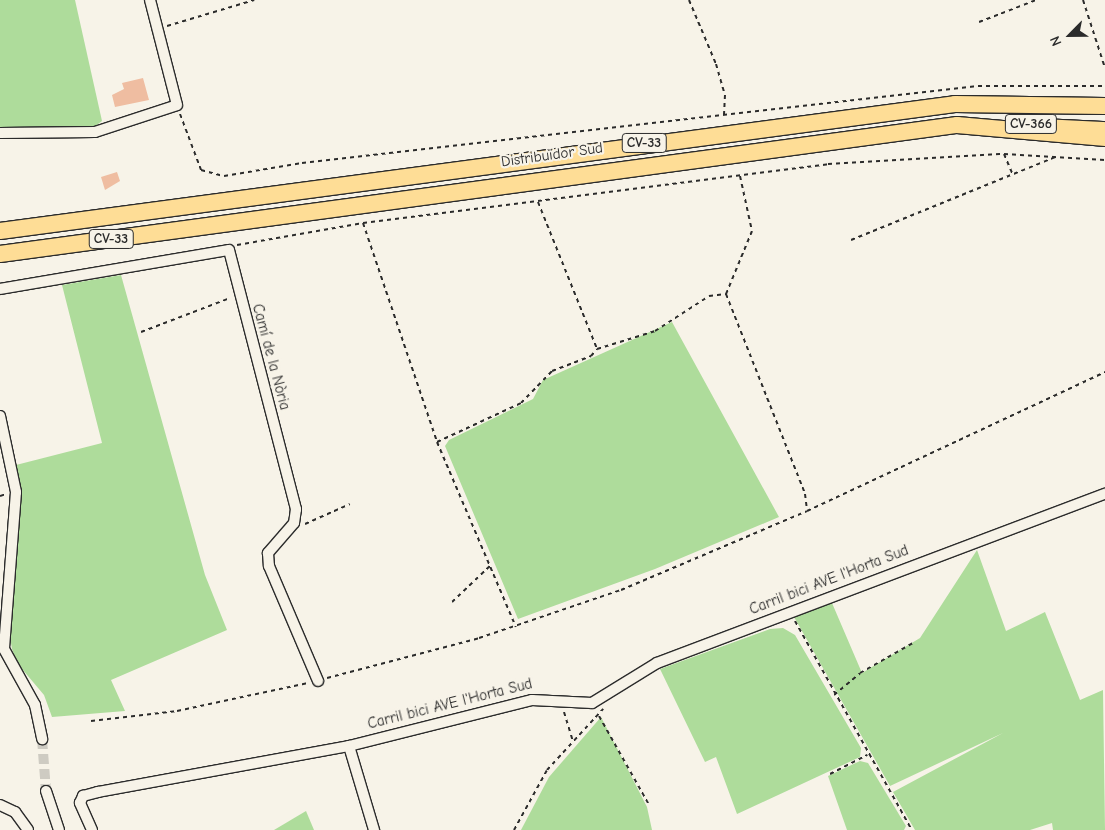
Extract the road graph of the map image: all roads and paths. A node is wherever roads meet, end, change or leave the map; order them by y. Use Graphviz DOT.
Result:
graph roads {
  1 [pos="150,0"];
  2 [pos="254,0"];
  3 [pos="688,0"];
  4 [pos="1036,0"];
  5 [pos="1083,0"];
  6 [pos="979,22"];
  7 [pos="155,30"];
  8 [pos="1105,68"];
  9 [pos="1105,86"];
  10 [pos="177,105"];
  11 [pos="1105,106"];
  12 [pos="724,114"];
  13 [pos="957,125"];
  14 [pos="1105,129"];
  15 [pos="0,133"];
  16 [pos="1105,138"];
  17 [pos="1004,154"];
  18 [pos="1060,155"];
  19 [pos="1105,160"];
  20 [pos="740,176"];
  21 [pos="1014,176"];
  22 [pos="538,202"];
  23 [pos="363,223"];
  24 [pos="0,231"];
  25 [pos="851,240"];
  26 [pos="229,250"];
  27 [pos="0,254"];
  28 [pos="0,289"];
  29 [pos="726,294"];
  30 [pos="240,295"];
  31 [pos="141,332"];
  32 [pos="597,349"];
  33 [pos="1105,372"];
  34 [pos="0,416"];
  35 [pos="437,442"];
  36 [pos="1105,494"];
  37 [pos="350,504"];
  38 [pos="807,511"];
  39 [pos="284,533"];
  40 [pos="491,565"];
  41 [pos="452,602"];
  42 [pos="792,614"];
  43 [pos="516,626"];
  44 [pos="913,643"];
  45 [pos="318,681"];
  46 [pos="834,695"];
  47 [pos="604,697"];
  48 [pos="564,703"];
  49 [pos="599,716"];
  50 [pos="92,721"];
  51 [pos="42,739"];
  52 [pos="573,741"];
  53 [pos="350,746"];
  54 [pos="867,755"];
  55 [pos="830,774"];
  56 [pos="46,791"];
  57 [pos="648,803"];
  58 [pos="0,806"];
  59 [pos="28,830"];
  60 [pos="59,830"];
  61 [pos="92,830"];
  62 [pos="374,830"];
  63 [pos="514,830"];
  64 [pos="911,830"];
  1 -- 7 [label="street"];
  2 -- 7 [label="path"];
  3 -- 12 [label="path"];
  4 -- 6 [label="path"];
  5 -- 8 [label="path"];
  7 -- 10 [label="street"];
  9 -- 12 [label="path"];
  10 -- 12 [label="path"];
  10 -- 15 [label="street"];
  11 -- 24 [label="highway, Distribuïdor Sud / CV-33"];
  13 -- 14 [label="main road, CV-366"];
  13 -- 16 [label="highway, CV-33"];
  13 -- 27 [label="highway, Distribuïdor Sud / CV-33"];
  17 -- 18 [label="path"];
  17 -- 20 [label="path"];
  17 -- 21 [label="path"];
  18 -- 19 [label="path"];
  18 -- 21 [label="path"];
  20 -- 22 [label="path"];
  20 -- 29 [label="path"];
  21 -- 25 [label="path"];
  22 -- 23 [label="path"];
  22 -- 32 [label="path"];
  23 -- 26 [label="path"];
  23 -- 35 [label="path"];
  26 -- 28 [label="street"];
  26 -- 30 [label="street, Camí de la Nòria"];
  29 -- 32 [label="path"];
  29 -- 38 [label="path"];
  30 -- 31 [label="path"];
  30 -- 39 [label="street, Camí de la Nòria"];
  32 -- 35 [label="path"];
  33 -- 38 [label="path"];
  34 -- 51 [label="street"];
  35 -- 40 [label="path"];
  36 -- 42 [label="street"];
  37 -- 39 [label="path"];
  38 -- 43 [label="path"];
  39 -- 45 [label="street, Camí de la Nòria"];
  40 -- 41 [label="path"];
  40 -- 43 [label="path"];
  42 -- 46 [label="path"];
  42 -- 47 [label="street"];
  43 -- 45 [label="path"];
  44 -- 46 [label="path"];
  45 -- 50 [label="path"];
  46 -- 54 [label="path"];
  47 -- 48 [label="street"];
  47 -- 49 [label="path"];
  48 -- 52 [label="path"];
  48 -- 53 [label="street"];
  49 -- 52 [label="path"];
  49 -- 57 [label="path"];
  52 -- 63 [label="path"];
  53 -- 61 [label="street"];
  53 -- 62 [label="street"];
  54 -- 55 [label="path"];
  54 -- 64 [label="path"];
  56 -- 60 [label="street"];
  58 -- 59 [label="street"];
}
